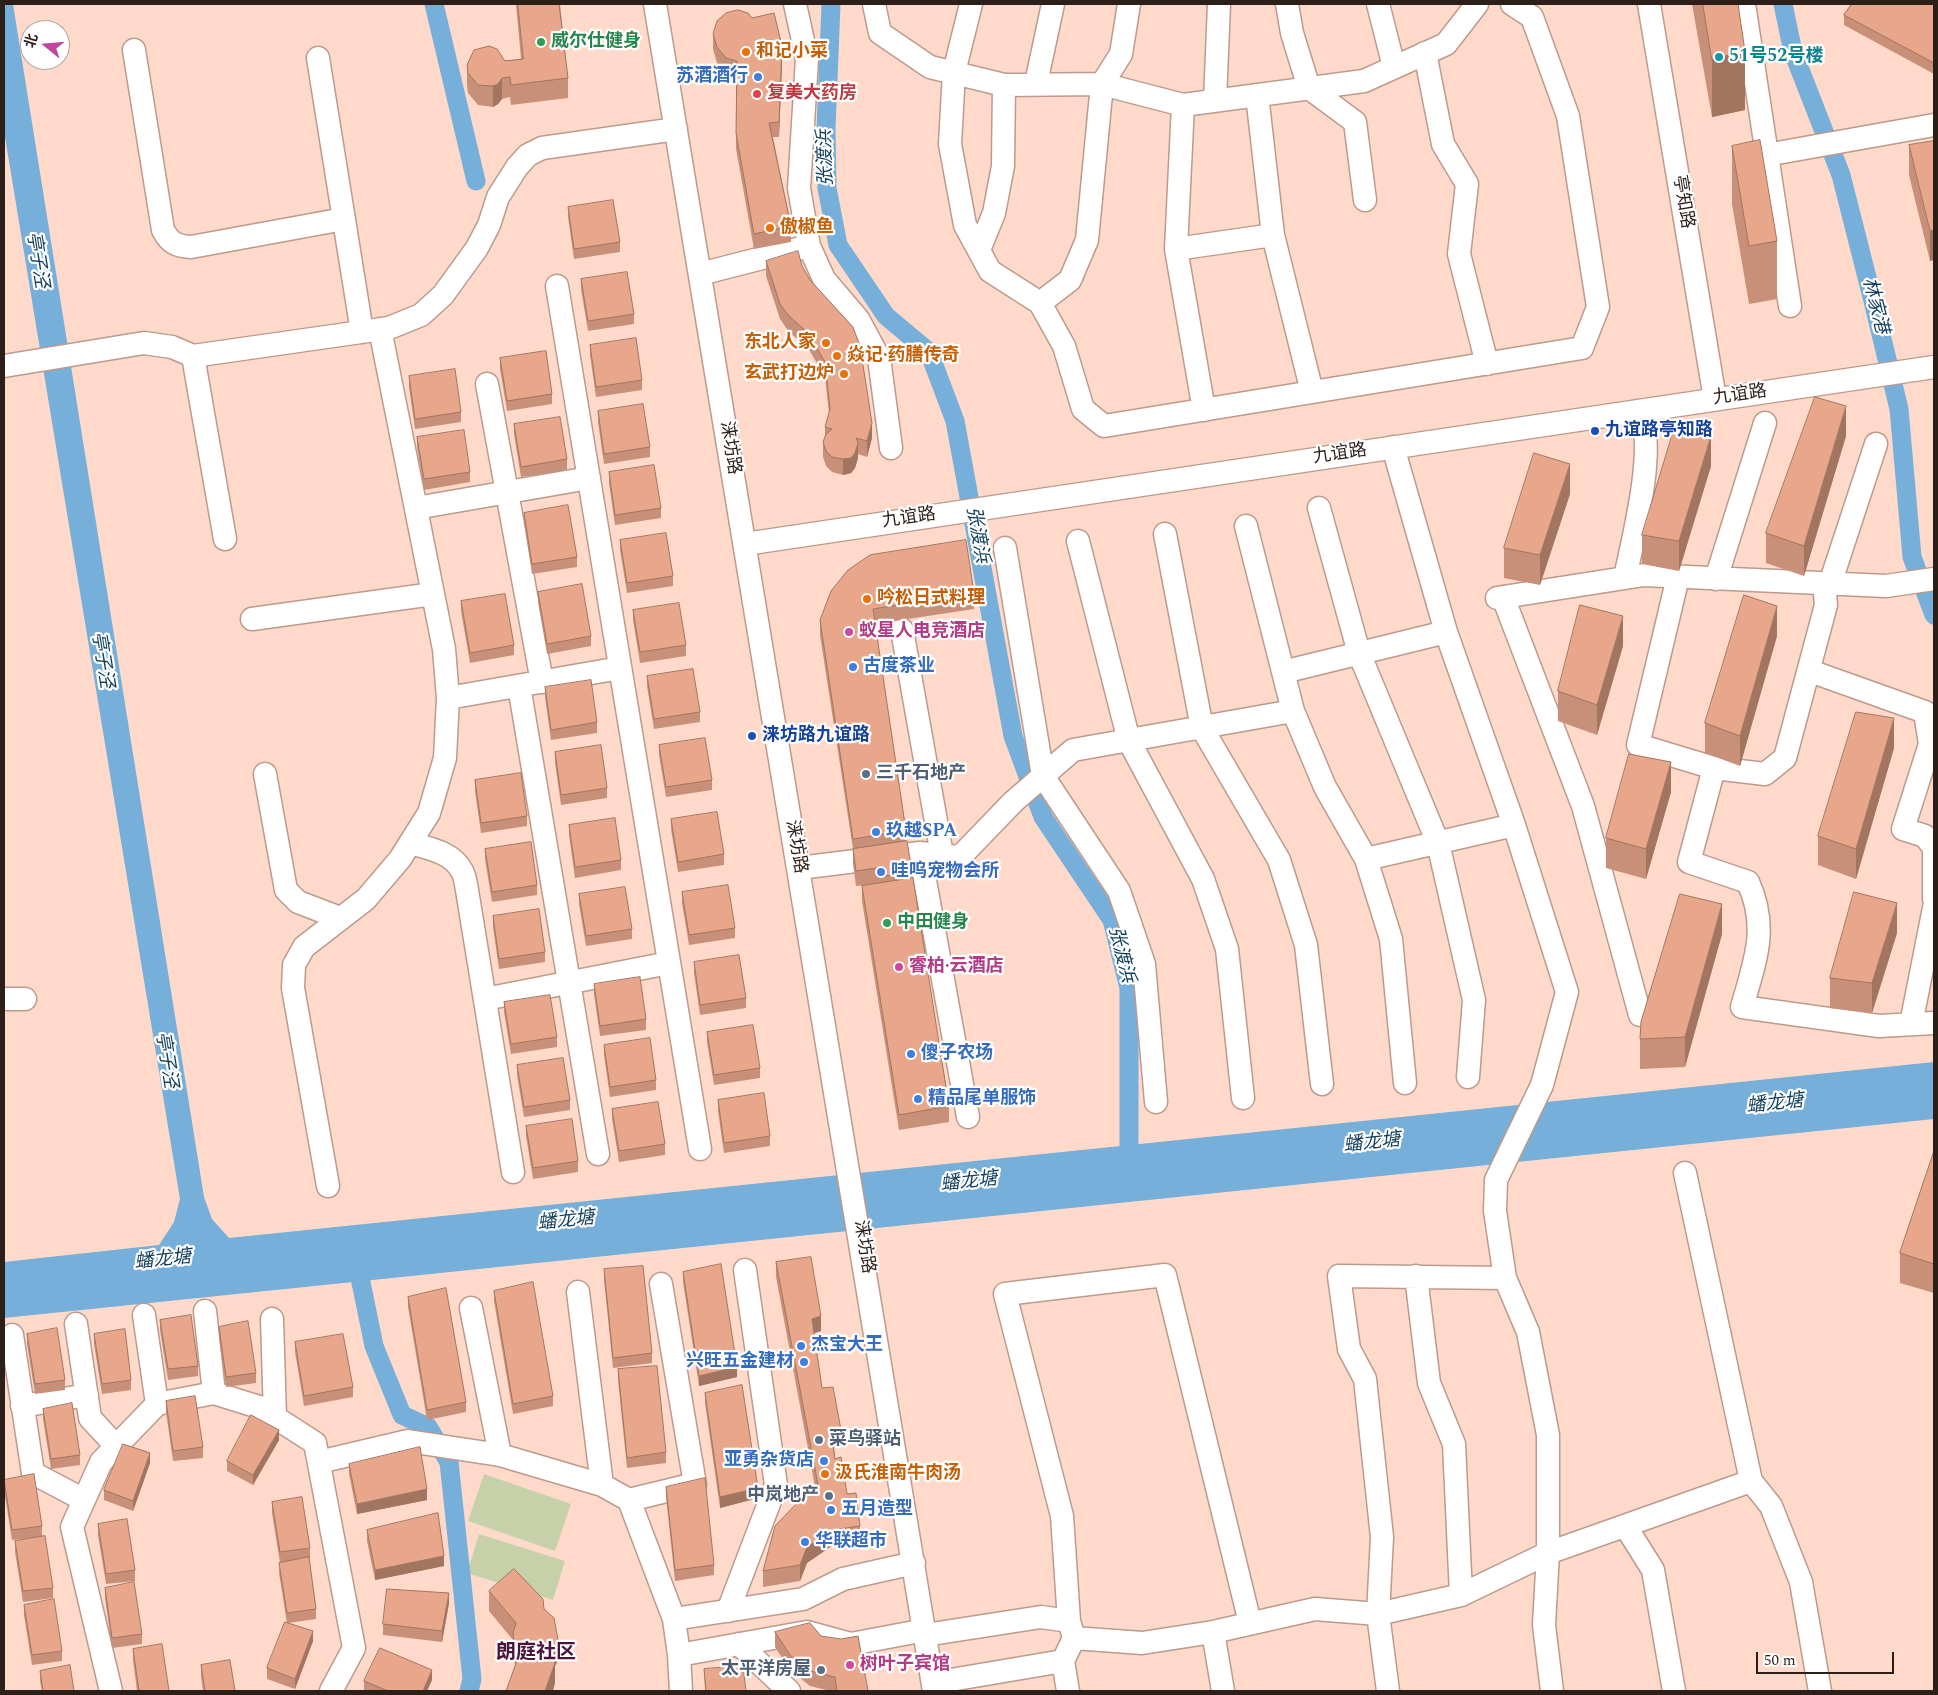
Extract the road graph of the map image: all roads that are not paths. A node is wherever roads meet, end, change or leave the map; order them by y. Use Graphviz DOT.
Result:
graph roads {
  1 [pos="655,4"];
  2 [pos="795,4"];
  3 [pos="874,4"];
  4 [pos="971,4"];
  5 [pos="1053,4"];
  6 [pos="1129,4"];
  7 [pos="1219,4"];
  8 [pos="1288,4"];
  9 [pos="1378,4"];
  10 [pos="1477,4"];
  11 [pos="1512,4"];
  12 [pos="1649,4"];
  13 [pos="1744,4"];
  14 [pos="134,50"];
  15 [pos="1425,53"];
  16 [pos="318,58"];
  17 [pos="1394,67"];
  18 [pos="954,72"];
  19 [pos="1036,83"];
  20 [pos="1102,84"];
  21 [pos="1004,85"];
  22 [pos="1310,88"];
  23 [pos="1257,95"];
  24 [pos="1215,100"];
  25 [pos="1183,105"];
  26 [pos="1934,125"];
  27 [pos="676,129"];
  28 [pos="1766,155"];
  29 [pos="1366,200"];
  30 [pos="344,219"];
  31 [pos="1273,235"];
  32 [pos="809,246"];
  33 [pos="1176,249"];
  34 [pos="979,250"];
  35 [pos="700,274"];
  36 [pos="557,286"];
  37 [pos="1040,303"];
  38 [pos="1790,306"];
  39 [pos="371,330"];
  40 [pos="193,356"];
  41 [pos="1487,364"];
  42 [pos="4,366"];
  43 [pos="1933,367"];
  44 [pos="487,384"];
  45 [pos="1312,392"];
  46 [pos="1715,399"];
  47 [pos="1204,410"];
  48 [pos="1638,411"];
  49 [pos="1765,423"];
  50 [pos="1876,444"];
  51 [pos="1393,447"];
  52 [pos="892,448"];
  53 [pos="589,478"];
  54 [pos="507,492"];
  55 [pos="416,508"];
  56 [pos="1320,508"];
  57 [pos="1246,526"];
  58 [pos="1165,534"];
  59 [pos="225,539"];
  60 [pos="1078,541"];
  61 [pos="745,544"];
  62 [pos="1005,548"];
  63 [pos="1678,577"];
  64 [pos="1625,578"];
  65 [pos="1716,579"];
  66 [pos="1934,579"];
  67 [pos="1827,583"];
  68 [pos="433,594"];
  69 [pos="252,619"];
  70 [pos="902,630"];
  71 [pos="1446,632"];
  72 [pos="1359,653"];
  73 [pos="620,668"];
  74 [pos="1810,671"];
  75 [pos="1283,672"];
  76 [pos="542,682"];
  77 [pos="519,686"];
  78 [pos="448,698"];
  79 [pos="1293,712"];
  80 [pos="1202,728"];
  81 [pos="1129,741"];
  82 [pos="1714,768"];
  83 [pos="265,774"];
  84 [pos="1043,776"];
  85 [pos="1514,826"];
  86 [pos="410,843"];
  87 [pos="1438,843"];
  88 [pos="931,854"];
  89 [pos="1366,860"];
  90 [pos="799,868"];
  91 [pos="1934,899"];
  92 [pos="1934,908"];
  93 [pos="340,918"];
  94 [pos="669,963"];
  95 [pos="569,982"];
  96 [pos="485,999"];
  97 [pos="1640,1015"];
  98 [pos="1934,1023"];
  99 [pos="1911,1024"];
  100 [pos="1468,1077"];
  101 [pos="1404,1083"];
  102 [pos="1322,1084"];
  103 [pos="1242,1098"];
  104 [pos="1156,1102"];
  105 [pos="968,1116"];
  106 [pos="700,1149"];
  107 [pos="598,1154"];
  108 [pos="513,1172"];
  109 [pos="1685,1173"];
  110 [pos="328,1186"];
  111 [pos="745,1270"];
  112 [pos="1416,1276"];
  113 [pos="1505,1278"];
  114 [pos="661,1284"];
  115 [pos="578,1292"];
  116 [pos="471,1308"];
  117 [pos="205,1311"];
  118 [pos="144,1315"];
  119 [pos="272,1319"];
  120 [pos="76,1324"];
  121 [pos="12,1335"];
  122 [pos="214,1393"];
  123 [pos="87,1395"];
  124 [pos="157,1404"];
  125 [pos="22,1406"];
  126 [pos="275,1417"];
  127 [pos="116,1446"];
  128 [pos="500,1455"];
  129 [pos="319,1462"];
  130 [pos="1751,1481"];
  131 [pos="602,1485"];
  132 [pos="84,1500"];
  133 [pos="630,1500"];
  134 [pos="1626,1527"];
  135 [pos="1548,1553"];
  136 [pos="914,1563"];
  137 [pos="1461,1595"];
  138 [pos="803,1599"];
  139 [pos="728,1611"];
  140 [pos="1378,1614"];
  141 [pos="674,1619"];
  142 [pos="1250,1622"];
  143 [pos="1072,1630"];
  144 [pos="807,1632"];
  145 [pos="925,1632"];
  146 [pos="1213,1632"];
  147 [pos="739,1644"];
  148 [pos="680,1655"];
  149 [pos="1063,1661"];
  150 [pos="934,1687"];
  151 [pos="111,1691"];
  152 [pos="331,1691"];
  153 [pos="681,1691"];
  154 [pos="790,1691"];
  155 [pos="1068,1691"];
  156 [pos="1223,1691"];
  157 [pos="1388,1691"];
  158 [pos="1552,1691"];
  159 [pos="1674,1691"];
  160 [pos="1820,1691"];
  1 -- 27 [label="street, 涞坊路"];
  2 -- 32 [label="street"];
  3 -- 18 [label="street"];
  4 -- 18 [label="street"];
  5 -- 19 [label="street"];
  6 -- 20 [label="street"];
  7 -- 24 [label="street"];
  8 -- 22 [label="street"];
  9 -- 17 [label="street"];
  10 -- 15 [label="street"];
  11 -- 41 [label="street"];
  12 -- 46 [label="street, 亭知路"];
  13 -- 28 [label="street"];
  14 -- 30 [label="street"];
  15 -- 17 [label="street"];
  15 -- 41 [label="street"];
  16 -- 30 [label="street"];
  17 -- 22 [label="street"];
  18 -- 21 [label="street"];
  18 -- 34 [label="street"];
  19 -- 20 [label="street"];
  19 -- 21 [label="street"];
  20 -- 25 [label="street"];
  20 -- 37 [label="street"];
  21 -- 34 [label="street"];
  22 -- 23 [label="street"];
  22 -- 29 [label="street"];
  23 -- 24 [label="street"];
  23 -- 31 [label="street"];
  24 -- 25 [label="street"];
  25 -- 33 [label="street"];
  26 -- 28 [label="street"];
  27 -- 35 [label="street, 涞坊路"];
  27 -- 39 [label="street"];
  28 -- 38 [label="street"];
  30 -- 39 [label="street"];
  31 -- 33 [label="street"];
  31 -- 45 [label="street"];
  32 -- 35 [label="street"];
  32 -- 52 [label="street"];
  33 -- 47 [label="street"];
  34 -- 37 [label="street"];
  35 -- 61 [label="street, 涞坊路"];
  36 -- 53 [label="street"];
  37 -- 47 [label="street"];
  39 -- 40 [label="street"];
  39 -- 55 [label="street"];
  40 -- 42 [label="street"];
  40 -- 59 [label="street"];
  41 -- 45 [label="street"];
  43 -- 46 [label="street, 九谊路"];
  44 -- 54 [label="street"];
  45 -- 47 [label="street"];
  46 -- 48 [label="street, 九谊路"];
  48 -- 51 [label="street, 九谊路"];
  48 -- 64 [label="street"];
  49 -- 65 [label="street"];
  50 -- 67 [label="street"];
  51 -- 61 [label="street, 九谊路"];
  51 -- 71 [label="street"];
  53 -- 54 [label="street"];
  53 -- 73 [label="street"];
  54 -- 55 [label="street"];
  54 -- 76 [label="street"];
  55 -- 68 [label="street"];
  56 -- 72 [label="street"];
  57 -- 75 [label="street"];
  58 -- 80 [label="street"];
  60 -- 81 [label="street"];
  61 -- 90 [label="street, 涞坊路"];
  62 -- 84 [label="street"];
  63 -- 64 [label="street"];
  63 -- 65 [label="street"];
  63 -- 82 [label="street"];
  64 -- 97 [label="street"];
  65 -- 67 [label="street"];
  66 -- 67 [label="street"];
  67 -- 74 [label="street"];
  68 -- 69 [label="street"];
  68 -- 78 [label="street"];
  70 -- 88 [label="street"];
  71 -- 72 [label="street"];
  71 -- 85 [label="street"];
  72 -- 75 [label="street"];
  72 -- 87 [label="street"];
  73 -- 76 [label="street"];
  73 -- 94 [label="street"];
  74 -- 82 [label="street"];
  74 -- 91 [label="street"];
  75 -- 79 [label="street"];
  76 -- 77 [label="street"];
  77 -- 78 [label="street"];
  77 -- 95 [label="street"];
  78 -- 86 [label="street"];
  79 -- 80 [label="street"];
  79 -- 89 [label="street"];
  80 -- 81 [label="street"];
  80 -- 102 [label="street"];
  81 -- 84 [label="street"];
  81 -- 103 [label="street"];
  82 -- 99 [label="street"];
  83 -- 93 [label="street"];
  84 -- 88 [label="street"];
  84 -- 104 [label="street"];
  85 -- 87 [label="street"];
  85 -- 113 [label="street"];
  86 -- 93 [label="street"];
  86 -- 96 [label="street"];
  87 -- 89 [label="street"];
  87 -- 100 [label="street"];
  88 -- 90 [label="street"];
  88 -- 105 [label="street"];
  89 -- 101 [label="street"];
  90 -- 136 [label="street, 涞坊路"];
  92 -- 99 [label="street"];
  93 -- 110 [label="street"];
  94 -- 95 [label="street"];
  94 -- 106 [label="street"];
  95 -- 96 [label="street"];
  95 -- 107 [label="street"];
  96 -- 108 [label="street"];
  98 -- 99 [label="street"];
  109 -- 130 [label="street"];
  111 -- 139 [label="street"];
  112 -- 113 [label="street"];
  112 -- 137 [label="street"];
  112 -- 140 [label="street"];
  113 -- 135 [label="street"];
  114 -- 133 [label="street"];
  115 -- 131 [label="street"];
  116 -- 128 [label="street"];
  117 -- 122 [label="street"];
  118 -- 124 [label="street"];
  119 -- 126 [label="street"];
  120 -- 123 [label="street"];
  121 -- 125 [label="street"];
  122 -- 124 [label="street"];
  122 -- 126 [label="street"];
  123 -- 125 [label="street"];
  123 -- 127 [label="street"];
  124 -- 127 [label="street"];
  125 -- 132 [label="street"];
  126 -- 129 [label="street"];
  127 -- 132 [label="street"];
  128 -- 129 [label="street"];
  128 -- 131 [label="street"];
  129 -- 152 [label="street"];
  130 -- 134 [label="street"];
  130 -- 160 [label="street"];
  131 -- 133 [label="street"];
  132 -- 151 [label="street"];
  133 -- 141 [label="street"];
  134 -- 135 [label="street"];
  134 -- 159 [label="street"];
  135 -- 137 [label="street"];
  135 -- 158 [label="street"];
  136 -- 138 [label="street"];
  136 -- 145 [label="street, 涞坊路"];
  137 -- 140 [label="street"];
  138 -- 139 [label="street"];
  138 -- 144 [label="street"];
  139 -- 141 [label="street"];
  140 -- 142 [label="street"];
  140 -- 157 [label="street"];
  141 -- 148 [label="street"];
  142 -- 143 [label="street"];
  142 -- 146 [label="street"];
  143 -- 145 [label="street"];
  143 -- 146 [label="street"];
  143 -- 149 [label="street"];
  144 -- 145 [label="street"];
  144 -- 147 [label="street"];
  145 -- 150 [label="street, 涞坊路"];
  146 -- 156 [label="street"];
  147 -- 148 [label="street"];
  147 -- 154 [label="street"];
  148 -- 153 [label="street"];
  149 -- 150 [label="street"];
  149 -- 155 [label="street"];
}
